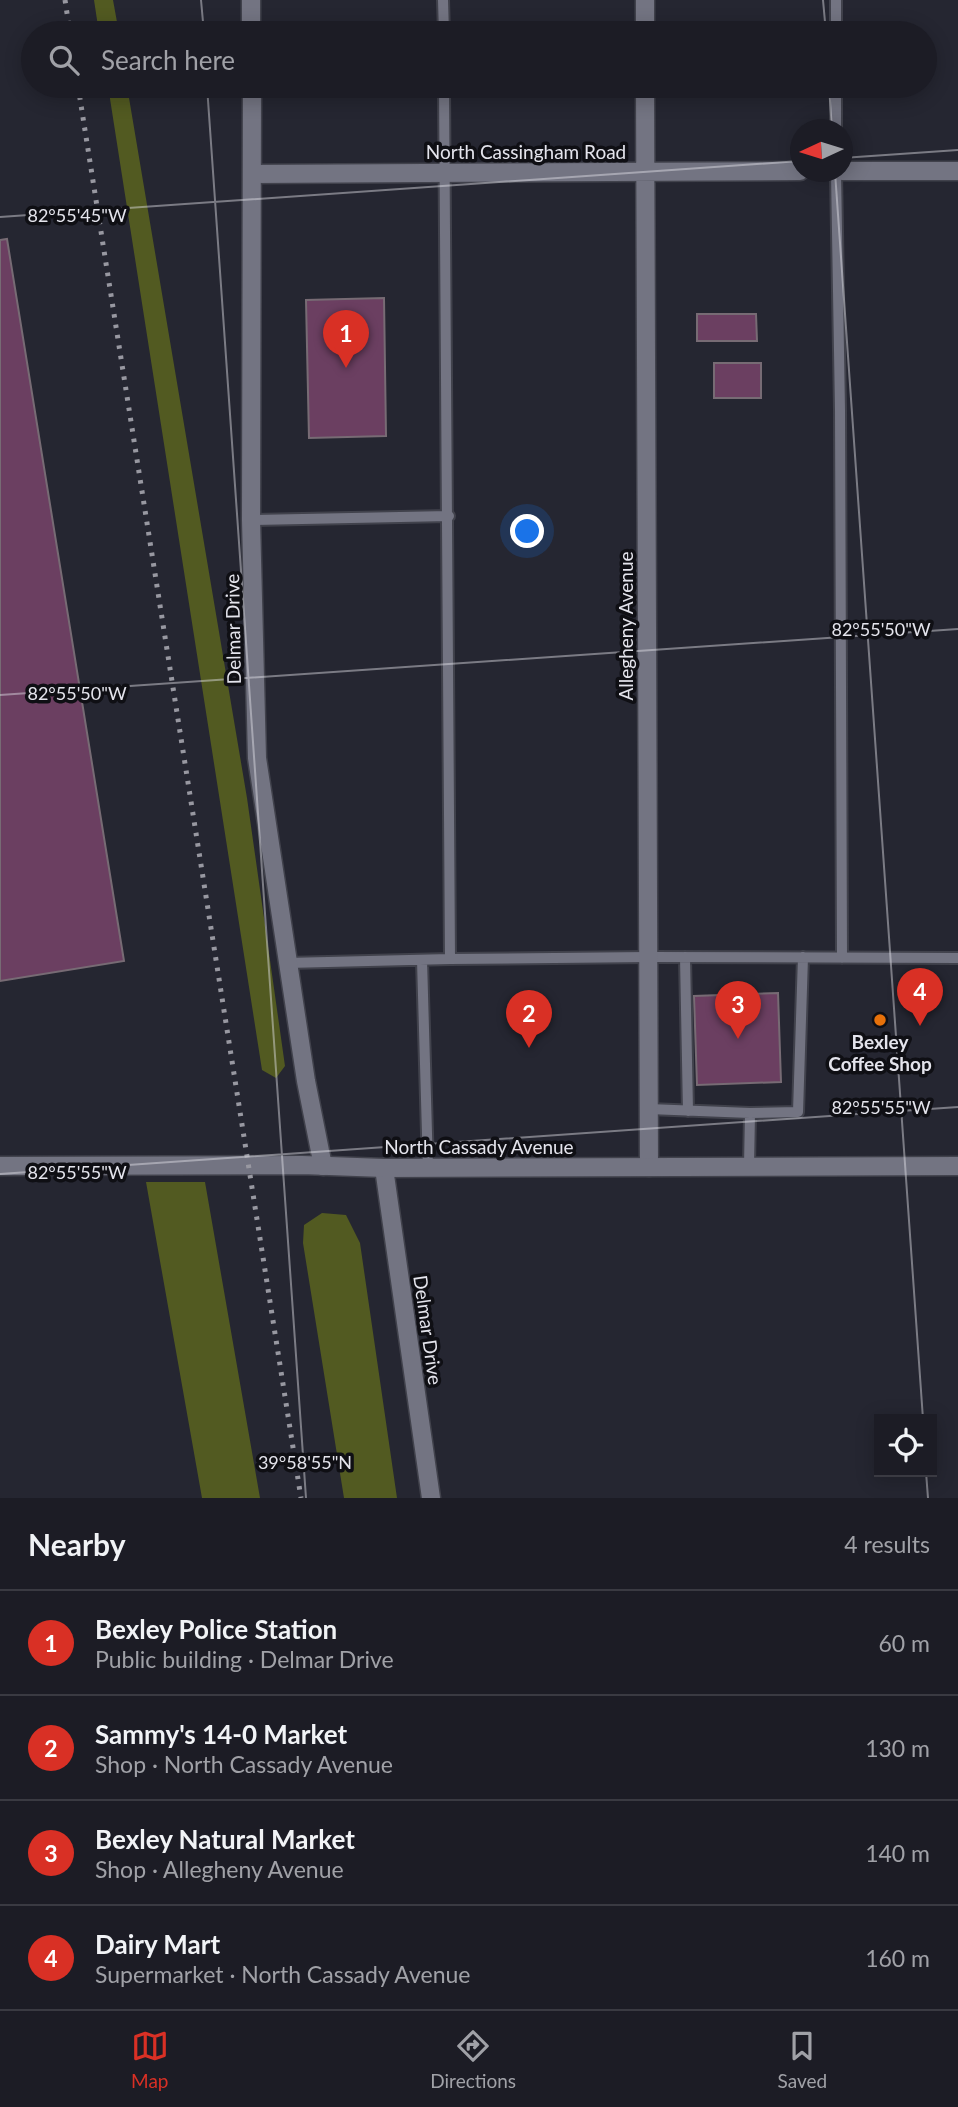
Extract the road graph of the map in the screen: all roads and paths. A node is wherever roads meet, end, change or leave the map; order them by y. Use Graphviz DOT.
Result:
graph roads {
  1 [pos="251,0"];
  2 [pos="443,0"];
  3 [pos="645,0"];
  4 [pos="836,0"];
  5 [pos="251,21"];
  6 [pos="444,21"];
  7 [pos="645,21"];
  8 [pos="836,21"];
  9 [pos="252,98"];
  10 [pos="444,98"];
  11 [pos="645,98"];
  12 [pos="836,98"];
  13 [pos="836,119"];
  14 [pos="853,171"];
  15 [pos="958,171"];
  16 [pos="646,172"];
  17 [pos="790,172"];
  18 [pos="446,173"];
  19 [pos="252,174"];
  20 [pos="836,182"];
  21 [pos="449,516"];
  22 [pos="251,520"];
  23 [pos="648,957"];
  24 [pos="685,957"];
  25 [pos="803,957"];
  26 [pos="842,958"];
  27 [pos="958,958"];
  28 [pos="450,959"];
  29 [pos="422,960"];
  30 [pos="287,963"];
  31 [pos="649,1109"];
  32 [pos="688,1111"];
  33 [pos="750,1112"];
  34 [pos="0,1166"];
  35 [pos="323,1166"];
  36 [pos="749,1166"];
  37 [pos="958,1166"];
  38 [pos="649,1167"];
  39 [pos="384,1168"];
  40 [pos="428,1168"];
  41 [pos="430,1498"];
  1 -- 5 [label="street"];
  2 -- 6 [label="lane"];
  3 -- 7 [label="street"];
  4 -- 8 [label="lane"];
  9 -- 19 [label="street, Delmar Drive"];
  10 -- 18 [label="lane"];
  11 -- 16 [label="street, Allegheny Avenue"];
  12 -- 13 [label="lane"];
  14 -- 15 [label="street"];
  16 -- 17 [label="street, North Cassingham Road"];
  16 -- 18 [label="street, North Cassingham Road"];
  16 -- 23 [label="street, Allegheny Avenue"];
  18 -- 19 [label="street, North Cassingham Road"];
  18 -- 21 [label="lane"];
  19 -- 22 [label="street, Delmar Drive"];
  20 -- 26 [label="lane"];
  21 -- 22 [label="lane"];
  21 -- 28 [label="lane"];
  22 -- 30 [label="street, Delmar Drive"];
  23 -- 24 [label="lane"];
  23 -- 28 [label="lane"];
  23 -- 31 [label="street, Allegheny Avenue"];
  24 -- 25 [label="lane"];
  24 -- 32 [label="lane"];
  25 -- 26 [label="lane"];
  25 -- 33 [label="lane"];
  26 -- 27 [label="lane"];
  28 -- 29 [label="lane"];
  29 -- 30 [label="lane"];
  29 -- 40 [label="lane"];
  30 -- 35 [label="street, Delmar Drive"];
  31 -- 32 [label="lane"];
  31 -- 38 [label="street, Allegheny Avenue"];
  32 -- 33 [label="lane"];
  33 -- 36 [label="lane"];
  34 -- 35 [label="street, North Cassady Avenue"];
  35 -- 39 [label="street, North Cassady Avenue"];
  36 -- 37 [label="street, North Cassady Avenue"];
  36 -- 38 [label="street, North Cassady Avenue"];
  38 -- 40 [label="street, North Cassady Avenue"];
  39 -- 40 [label="street, North Cassady Avenue"];
  39 -- 41 [label="street, Delmar Drive"];
}
